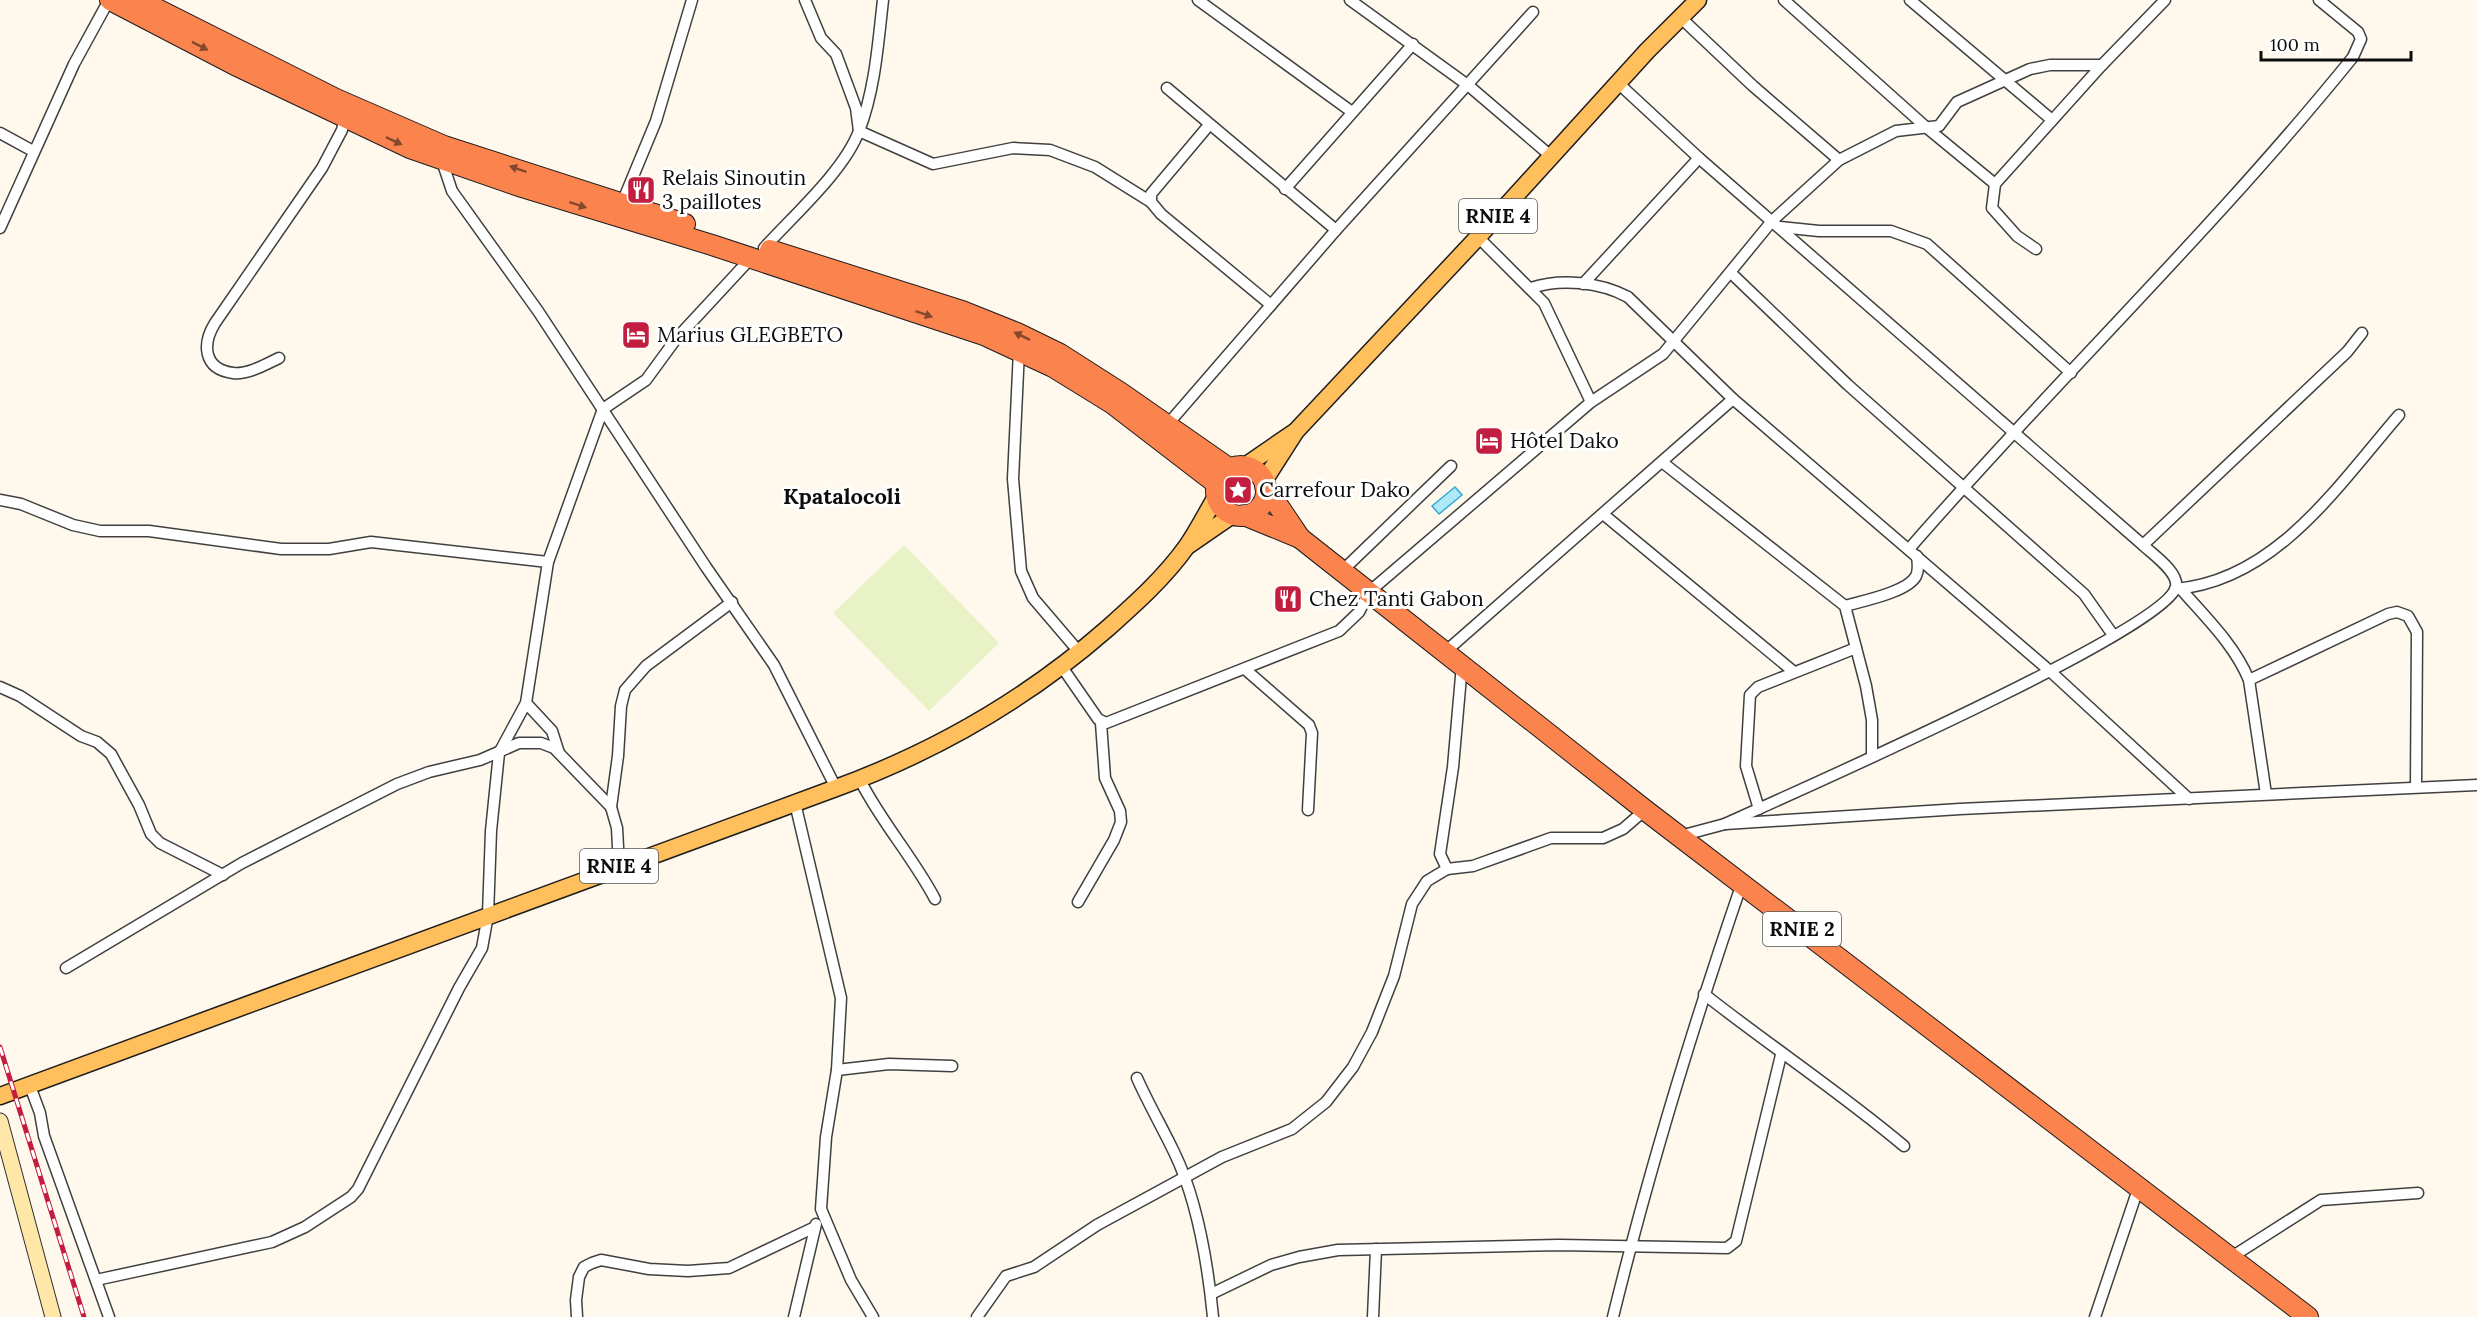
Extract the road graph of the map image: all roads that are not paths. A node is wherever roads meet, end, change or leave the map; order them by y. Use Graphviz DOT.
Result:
graph roads {
  1 [pos="110,0"];
  2 [pos="139,0"];
  3 [pos="692,0"];
  4 [pos="805,0"];
  5 [pos="883,0"];
  6 [pos="1198,0"];
  7 [pos="1350,0"];
  8 [pos="1698,0"];
  9 [pos="1785,0"];
  10 [pos="1910,0"];
  11 [pos="2164,0"];
  12 [pos="2319,0"];
  13 [pos="1533,12"];
  14 [pos="1680,17"];
  15 [pos="1413,44"];
  16 [pos="2102,64"];
  17 [pos="2003,81"];
  18 [pos="1618,83"];
  19 [pos="1469,86"];
  20 [pos="1167,88"];
  21 [pos="1352,112"];
  22 [pos="345,117"];
  23 [pos="2052,120"];
  24 [pos="1209,125"];
  25 [pos="1927,128"];
  26 [pos="859,131"];
  27 [pos="0,133"];
  28 [pos="33,151"];
  29 [pos="442,153"];
  30 [pos="1552,157"];
  31 [pos="1699,158"];
  32 [pos="1839,160"];
  33 [pos="1995,184"];
  34 [pos="1285,189"];
  35 [pos="1151,202"];
  36 [pos="621,203"];
  37 [pos="1776,224"];
  38 [pos="0,228"];
  39 [pos="1336,230"];
  40 [pos="1478,237"];
  41 [pos="2036,249"];
  42 [pos="758,253"];
  43 [pos="1731,273"];
  44 [pos="1584,284"];
  45 [pos="1531,288"];
  46 [pos="1271,304"];
  47 [pos="2362,333"];
  48 [pos="1673,340"];
  49 [pos="1019,350"];
  50 [pos="279,358"];
  51 [pos="2071,373"];
  52 [pos="1733,399"];
  53 [pos="1591,402"];
  54 [pos="603,409"];
  55 [pos="2399,415"];
  56 [pos="1168,424"];
  57 [pos="1296,431"];
  58 [pos="2014,432"];
  59 [pos="1662,462"];
  60 [pos="1451,466"];
  61 [pos="1238,468"];
  62 [pos="1265,484"];
  63 [pos="1962,488"];
  64 [pos="1217,490"];
  65 [pos="0,500"];
  66 [pos="1239,514"];
  67 [pos="1603,514"];
  68 [pos="1300,538"];
  69 [pos="2143,545"];
  70 [pos="1186,547"];
  71 [pos="1913,553"];
  72 [pos="548,562"];
  73 [pos="1342,571"];
  74 [pos="2177,588"];
  75 [pos="1369,592"];
  76 [pos="732,602"];
  77 [pos="1845,606"];
  78 [pos="2113,635"];
  79 [pos="1856,648"];
  80 [pos="1445,652"];
  81 [pos="1080,653"];
  82 [pos="1462,665"];
  83 [pos="1062,667"];
  84 [pos="1246,670"];
  85 [pos="1794,672"];
  86 [pos="2051,672"];
  87 [pos="2249,680"];
  88 [pos="0,687"];
  89 [pos="526,703"];
  90 [pos="1101,723"];
  91 [pos="499,753"];
  92 [pos="559,753"];
  93 [pos="1872,757"];
  94 [pos="860,780"];
  95 [pos="2477,785"];
  96 [pos="2416,787"];
  97 [pos="836,789"];
  98 [pos="2266,794"];
  99 [pos="2189,799"];
  100 [pos="795,803"];
  101 [pos="611,807"];
  102 [pos="1759,809"];
  103 [pos="1308,810"];
  104 [pos="1645,810"];
  105 [pos="1725,824"];
  106 [pos="1680,836"];
  107 [pos="619,866"];
  108 [pos="1447,869"];
  109 [pos="223,875"];
  110 [pos="1742,883"];
  111 [pos="935,899"];
  112 [pos="1078,902"];
  113 [pos="488,915"];
  114 [pos="66,968"];
  115 [pos="1704,994"];
  116 [pos="1781,1055"];
  117 [pos="952,1066"];
  118 [pos="837,1070"];
  119 [pos="1137,1078"];
  120 [pos="30,1086"];
  121 [pos="0,1095"];
  122 [pos="0,1121"];
  123 [pos="1904,1146"];
  124 [pos="1184,1179"];
  125 [pos="2138,1189"];
  126 [pos="2418,1193"];
  127 [pos="821,1209"];
  128 [pos="815,1227"];
  129 [pos="1628,1248"];
  130 [pos="1376,1249"];
  131 [pos="2230,1258"];
  132 [pos="96,1280"];
  133 [pos="1211,1294"];
  134 [pos="53,1317"];
  135 [pos="109,1317"];
  136 [pos="577,1317"];
  137 [pos="794,1317"];
  138 [pos="873,1317"];
  139 [pos="977,1317"];
  140 [pos="1213,1317"];
  141 [pos="1373,1317"];
  142 [pos="1612,1317"];
  143 [pos="2095,1317"];
  144 [pos="2308,1317"];
  1 -- 22 [label="highway, one-way"];
  1 -- 28 [label="street"];
  2 -- 29 [label="highway"];
  3 -- 36 [label="street"];
  4 -- 26 [label="street"];
  5 -- 26 [label="street"];
  6 -- 21 [label="street"];
  7 -- 15 [label="street"];
  8 -- 14 [label="main road, RNIE 4"];
  9 -- 25 [label="street"];
  10 -- 17 [label="street"];
  11 -- 16 [label="street"];
  12 -- 51 [label="street"];
  13 -- 19 [label="street"];
  14 -- 18 [label="main road, RNIE 4"];
  14 -- 32 [label="street"];
  15 -- 19 [label="street"];
  15 -- 21 [label="street"];
  16 -- 17 [label="street"];
  16 -- 23 [label="street"];
  17 -- 23 [label="street"];
  17 -- 25 [label="street"];
  18 -- 30 [label="main road, RNIE 4"];
  18 -- 31 [label="street"];
  19 -- 30 [label="street"];
  19 -- 39 [label="street"];
  20 -- 24 [label="street"];
  21 -- 34 [label="street"];
  22 -- 29 [label="highway, one-way"];
  22 -- 50 [label="street"];
  23 -- 33 [label="street"];
  24 -- 34 [label="street"];
  24 -- 35 [label="street"];
  25 -- 32 [label="street"];
  25 -- 33 [label="street"];
  26 -- 35 [label="street"];
  26 -- 42 [label="street"];
  27 -- 28 [label="street"];
  28 -- 38 [label="street"];
  36 -- 29 [label="highway, one-way"];
  29 -- 42 [label="highway, one-way"];
  29 -- 54 [label="street"];
  30 -- 40 [label="main road, RNIE 4"];
  31 -- 37 [label="street"];
  31 -- 44 [label="street"];
  32 -- 37 [label="street"];
  33 -- 41 [label="street"];
  34 -- 39 [label="street"];
  35 -- 46 [label="street"];
  36 -- 42 [label="highway"];
  37 -- 43 [label="street"];
  37 -- 51 [label="street"];
  37 -- 58 [label="street"];
  39 -- 46 [label="street"];
  40 -- 45 [label="street"];
  40 -- 57 [label="main road, RNIE 4"];
  42 -- 49 [label="highway, one-way"];
  42 -- 54 [label="street"];
  56 -- 42 [label="highway, one-way"];
  43 -- 48 [label="street"];
  43 -- 63 [label="street"];
  44 -- 45 [label="street"];
  44 -- 48 [label="street"];
  45 -- 53 [label="street"];
  46 -- 56 [label="street"];
  47 -- 69 [label="street"];
  48 -- 52 [label="street"];
  48 -- 53 [label="street"];
  49 -- 64 [label="highway"];
  49 -- 81 [label="street"];
  51 -- 58 [label="street"];
  52 -- 59 [label="street"];
  52 -- 71 [label="street"];
  53 -- 75 [label="street"];
  54 -- 72 [label="street"];
  54 -- 76 [label="street"];
  55 -- 74 [label="street"];
  56 -- 61 [label="highway"];
  57 -- 61 [label="main road, RNIE 4"];
  57 -- 62 [label="main road, RNIE 4"];
  58 -- 63 [label="street"];
  58 -- 69 [label="street"];
  59 -- 67 [label="street"];
  59 -- 77 [label="street"];
  60 -- 73 [label="street"];
  61 -- 62 [label="highway"];
  61 -- 64 [label="highway"];
  62 -- 66 [label="highway"];
  62 -- 68 [label="highway"];
  63 -- 71 [label="street"];
  63 -- 78 [label="street"];
  64 -- 66 [label="highway"];
  64 -- 70 [label="main road, RNIE 4"];
  65 -- 72 [label="street"];
  66 -- 68 [label="highway"];
  66 -- 70 [label="main road, RNIE 4"];
  67 -- 80 [label="street"];
  67 -- 85 [label="street"];
  68 -- 73 [label="highway, RNIE 2"];
  69 -- 74 [label="street"];
  70 -- 81 [label="main road, RNIE 4"];
  71 -- 77 [label="street"];
  71 -- 86 [label="street"];
  72 -- 89 [label="street"];
  73 -- 75 [label="highway, RNIE 2"];
  74 -- 78 [label="street"];
  74 -- 87 [label="street"];
  75 -- 80 [label="highway, RNIE 2"];
  75 -- 84 [label="street"];
  76 -- 97 [label="street"];
  76 -- 101 [label="street"];
  77 -- 79 [label="street"];
  78 -- 86 [label="street"];
  79 -- 85 [label="street"];
  79 -- 93 [label="street"];
  80 -- 82 [label="highway, RNIE 2"];
  81 -- 83 [label="main road, RNIE 4"];
  82 -- 104 [label="highway, RNIE 2"];
  82 -- 108 [label="street"];
  83 -- 90 [label="street"];
  83 -- 94 [label="main road, RNIE 4"];
  84 -- 90 [label="street"];
  84 -- 103 [label="street"];
  85 -- 102 [label="street"];
  86 -- 93 [label="street"];
  86 -- 99 [label="street"];
  87 -- 96 [label="street"];
  87 -- 98 [label="street"];
  88 -- 109 [label="street"];
  89 -- 91 [label="street"];
  89 -- 92 [label="street"];
  90 -- 112 [label="street"];
  91 -- 92 [label="street"];
  91 -- 109 [label="street"];
  91 -- 113 [label="street"];
  92 -- 101 [label="street"];
  93 -- 102 [label="street"];
  94 -- 97 [label="main road, RNIE 4"];
  94 -- 111 [label="street"];
  95 -- 96 [label="street"];
  96 -- 98 [label="street"];
  97 -- 100 [label="main road, RNIE 4"];
  98 -- 99 [label="street"];
  99 -- 105 [label="street"];
  100 -- 107 [label="main road, RNIE 4"];
  100 -- 118 [label="street"];
  101 -- 107 [label="street"];
  102 -- 105 [label="street"];
  104 -- 106 [label="highway, RNIE 2"];
  104 -- 108 [label="street"];
  105 -- 106 [label="street"];
  106 -- 110 [label="highway, RNIE 2"];
  107 -- 113 [label="main road, RNIE 4"];
  108 -- 124 [label="street"];
  109 -- 114 [label="street"];
  110 -- 115 [label="street"];
  110 -- 125 [label="highway, RNIE 2"];
  113 -- 120 [label="main road, RNIE 4"];
  113 -- 132 [label="street"];
  115 -- 116 [label="street"];
  115 -- 129 [label="street"];
  116 -- 123 [label="street"];
  116 -- 129 [label="street"];
  117 -- 118 [label="street"];
  118 -- 127 [label="street"];
  119 -- 124 [label="street"];
  120 -- 121 [label="main road, RNIE 4"];
  120 -- 132 [label="street"];
  122 -- 134 [label="street"];
  124 -- 133 [label="street"];
  124 -- 139 [label="street"];
  125 -- 131 [label="highway, RNIE 2"];
  125 -- 143 [label="street"];
  126 -- 131 [label="street"];
  127 -- 128 [label="street"];
  127 -- 138 [label="street"];
  128 -- 136 [label="street"];
  128 -- 137 [label="street"];
  129 -- 130 [label="street"];
  129 -- 142 [label="street"];
  130 -- 133 [label="street"];
  130 -- 141 [label="street"];
  131 -- 144 [label="highway, RNIE 2"];
  132 -- 135 [label="street"];
  133 -- 140 [label="street"];
}
